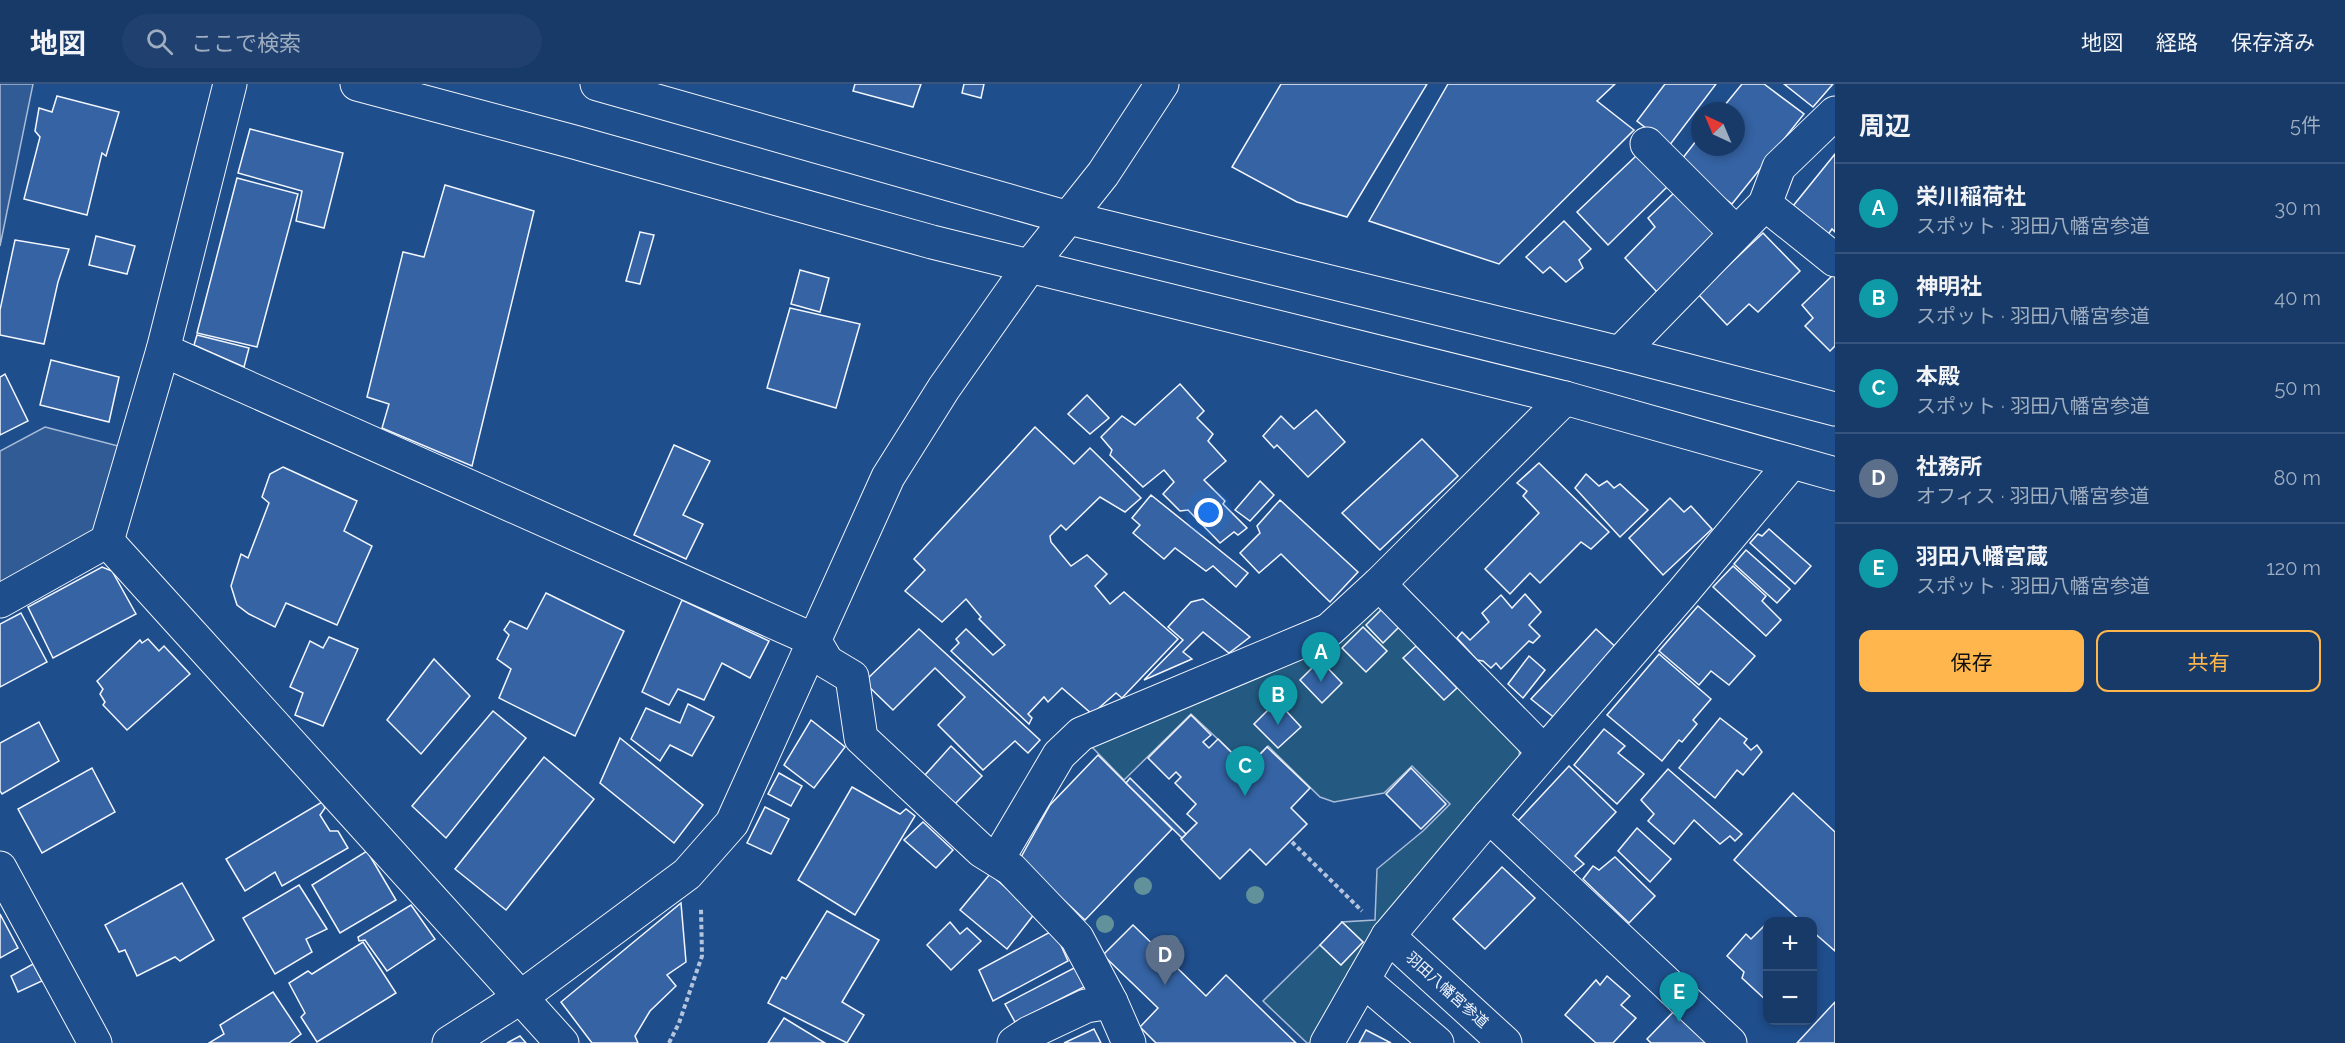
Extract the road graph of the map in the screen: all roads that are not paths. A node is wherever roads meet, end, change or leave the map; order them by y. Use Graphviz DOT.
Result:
graph roads {
  1 [pos="230,84"];
  2 [pos="357,84"];
  3 [pos="597,84"];
  4 [pos="1162,84"];
  5 [pos="1835,113"];
  6 [pos="1647,144"];
  7 [pos="1765,204"];
  8 [pos="1069,218"];
  9 [pos="1736,233"];
  10 [pos="1835,260"];
  11 [pos="1029,267"];
  12 [pos="163,350"];
  13 [pos="1620,352"];
  14 [pos="1565,398"];
  15 [pos="1835,410"];
  16 [pos="1792,462"];
  17 [pos="1835,474"];
  18 [pos="107,541"];
  19 [pos="1379,584"];
  20 [pos="0,601"];
  21 [pos="814,640"];
  22 [pos="1544,752"];
  23 [pos="1489,816"];
  24 [pos="997,860"];
  25 [pos="0,868"];
  26 [pos="1388,936"];
  27 [pos="1363,980"];
  28 [pos="521,997"];
  29 [pos="1111,1002"];
  30 [pos="95,1043"];
  31 [pos="449,1043"];
  32 [pos="562,1043"];
  33 [pos="1014,1043"];
  34 [pos="1129,1043"];
  35 [pos="1327,1043"];
  36 [pos="1437,1043"];
  37 [pos="1505,1043"];
  38 [pos="1730,1043"];
  1 -- 12 [label="street"];
  2 -- 11 [label="street"];
  3 -- 8 [label="street"];
  4 -- 8 [label="street"];
  5 -- 7 [label="street"];
  6 -- 9 [label="street"];
  7 -- 9 [label="street"];
  7 -- 10 [label="street"];
  8 -- 11 [label="street"];
  8 -- 13 [label="street"];
  9 -- 13 [label="street"];
  11 -- 14 [label="street"];
  11 -- 21 [label="street"];
  12 -- 18 [label="street"];
  12 -- 21 [label="street"];
  13 -- 15 [label="street"];
  14 -- 16 [label="street"];
  14 -- 19 [label="street"];
  16 -- 17 [label="street"];
  16 -- 22 [label="street"];
  18 -- 20 [label="street"];
  18 -- 28 [label="street"];
  19 -- 22 [label="street"];
  19 -- 24 [label="street"];
  21 -- 24 [label="street"];
  21 -- 28 [label="street"];
  22 -- 23 [label="street"];
  23 -- 26 [label="street"];
  23 -- 38 [label="street"];
  24 -- 29 [label="street"];
  25 -- 30 [label="street"];
  26 -- 27 [label="street"];
  26 -- 37 [label="street, 羽田八幡宮参道"];
  27 -- 35 [label="street"];
  27 -- 36 [label="street"];
  28 -- 31 [label="street"];
  28 -- 32 [label="street"];
  29 -- 33 [label="street"];
  29 -- 34 [label="street"];
}
